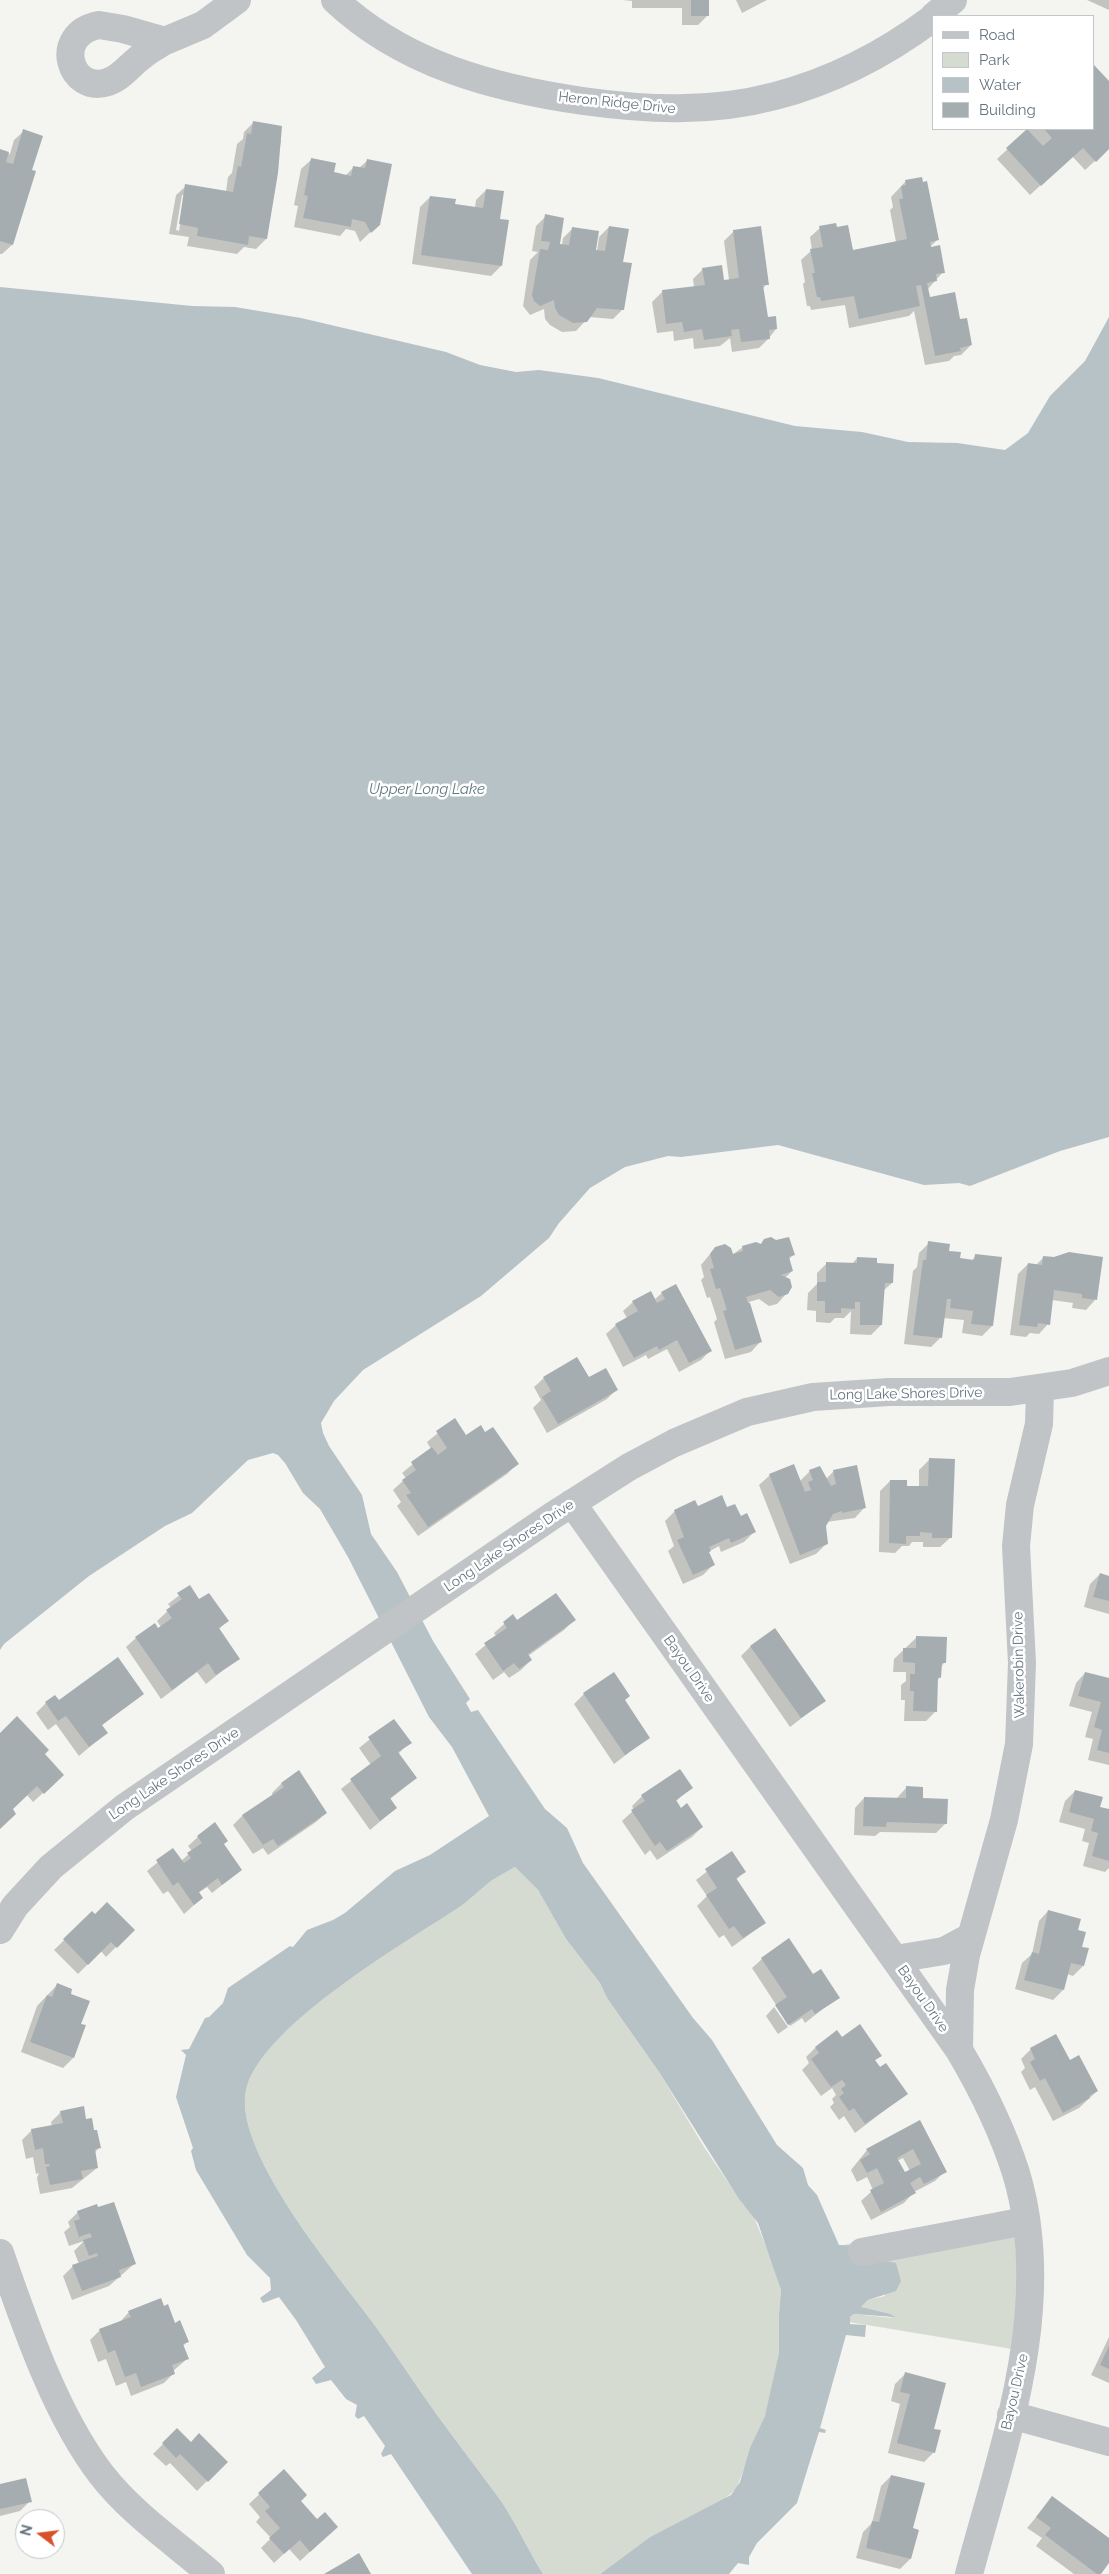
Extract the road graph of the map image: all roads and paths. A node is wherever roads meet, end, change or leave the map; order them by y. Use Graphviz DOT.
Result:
graph roads {
  1 [pos="237,0"];
  2 [pos="334,0"];
  3 [pos="953,0"];
  4 [pos="936,15"];
  5 [pos="932,18"];
  6 [pos="165,41"];
  7 [pos="1109,1371"];
  8 [pos="1040,1389"];
  9 [pos="572,1503"];
  10 [pos="0,1930"];
  11 [pos="970,1937"];
  12 [pos="895,1959"];
  13 [pos="959,2050"];
  14 [pos="1026,2221"];
  15 [pos="862,2252"];
  16 [pos="0,2253"];
  17 [pos="1011,2415"];
  18 [pos="1109,2442"];
  19 [pos="211,2574"];
  20 [pos="969,2574"];
  1 -- 6 [label="street"];
  2 -- 5 [label="street, Heron Ridge Drive"];
  3 -- 4 [label="street, Heron Ridge Drive"];
  7 -- 8 [label="street, Long Lake Shores Drive"];
  8 -- 9 [label="street, Long Lake Shores Drive"];
  8 -- 11 [label="street, Wakerobin Drive"];
  9 -- 10 [label="street, Long Lake Shores Drive"];
  9 -- 12 [label="street, Bayou Drive"];
  11 -- 12 [label="street"];
  11 -- 13 [label="street, Wakerobin Drive"];
  12 -- 13 [label="street, Bayou Drive"];
  13 -- 14 [label="street, Bayou Drive"];
  14 -- 15 [label="street"];
  14 -- 17 [label="street, Bayou Drive"];
  16 -- 19 [label="street"];
  17 -- 18 [label="street"];
  17 -- 20 [label="street, Bayou Drive"];
}
